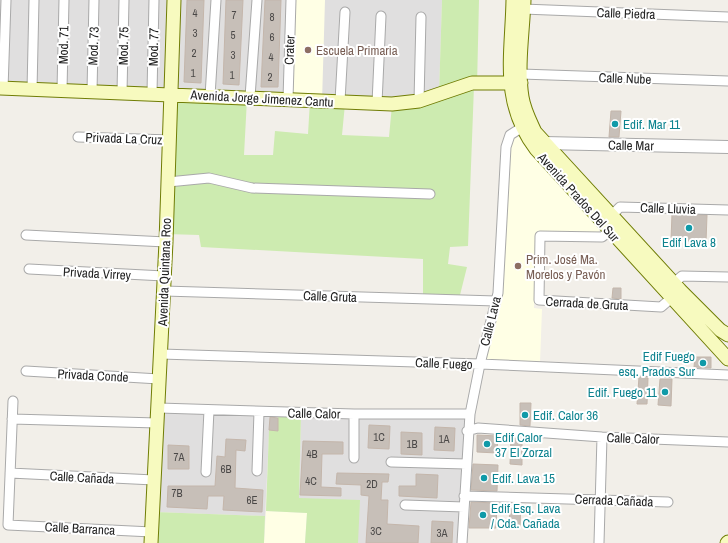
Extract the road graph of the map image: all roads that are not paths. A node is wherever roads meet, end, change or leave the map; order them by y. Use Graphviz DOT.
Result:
graph roads {
  1 [pos="6,0"];
  2 [pos="34,0"];
  3 [pos="64,0"];
  4 [pos="94,0"];
  5 [pos="124,0"];
  6 [pos="154,0"];
  7 [pos="174,0"];
  8 [pos="216,0"];
  9 [pos="257,0"];
  10 [pos="291,0"];
  11 [pos="513,0"];
  12 [pos="524,4"];
  13 [pos="345,12"];
  14 [pos="382,16"];
  15 [pos="421,17"];
  16 [pos="728,18"];
  17 [pos="517,80"];
  18 [pos="728,82"];
  19 [pos="2,88"];
  20 [pos="32,90"];
  21 [pos="62,90"];
  22 [pos="92,92"];
  23 [pos="122,92"];
  24 [pos="152,93"];
  25 [pos="171,94"];
  26 [pos="210,96"];
  27 [pos="250,97"];
  28 [pos="288,99"];
  29 [pos="419,101"];
  30 [pos="340,102"];
  31 [pos="377,103"];
  32 [pos="521,128"];
  33 [pos="78,137"];
  34 [pos="170,140"];
  35 [pos="540,146"];
  36 [pos="728,147"];
  37 [pos="168,182"];
  38 [pos="430,194"];
  39 [pos="728,210"];
  40 [pos="613,224"];
  41 [pos="26,235"];
  42 [pos="166,242"];
  43 [pos="29,269"];
  44 [pos="164,276"];
  45 [pos="728,277"];
  46 [pos="164,291"];
  47 [pos="675,291"];
  48 [pos="496,301"];
  49 [pos="724,333"];
  50 [pos="710,340"];
  51 [pos="161,354"];
  52 [pos="728,359"];
  53 [pos="480,364"];
  54 [pos="26,371"];
  55 [pos="728,375"];
  56 [pos="160,378"];
  57 [pos="13,401"];
  58 [pos="159,408"];
  59 [pos="209,410"];
  60 [pos="259,412"];
  61 [pos="354,414"];
  62 [pos="470,414"];
  63 [pos="12,419"];
  64 [pos="157,423"];
  65 [pos="468,431"];
  66 [pos="602,437"];
  67 [pos="728,442"];
  68 [pos="354,458"];
  69 [pos="391,462"];
  70 [pos="466,464"];
  71 [pos="257,471"];
  72 [pos="206,472"];
  73 [pos="10,473"];
  74 [pos="154,480"];
  75 [pos="464,496"];
  76 [pos="600,500"];
  77 [pos="668,502"];
  78 [pos="405,505"];
  79 [pos="464,507"];
  80 [pos="152,537"];
  81 [pos="462,543"];
  82 [pos="599,543"];
  1 -- 19 [label="street"];
  2 -- 20 [label="street"];
  3 -- 21 [label="street, Mod. 71"];
  4 -- 22 [label="street, Mod. 73"];
  5 -- 23 [label="street, Mod. 75"];
  6 -- 24 [label="street, Mod. 77"];
  7 -- 25 [label="main road, Avenida Quintana Roo"];
  8 -- 26 [label="street"];
  9 -- 27 [label="street"];
  10 -- 28 [label="street, Crater"];
  11 -- 17 [label="main road, Avenida Prados Del Sur"];
  12 -- 16 [label="street, Calle Piedra"];
  12 -- 17 [label="main road, Avenida Prados Del Sur"];
  13 -- 30 [label="street"];
  14 -- 31 [label="street"];
  15 -- 29 [label="street"];
  17 -- 18 [label="street, Calle Nube"];
  17 -- 29 [label="main road, Avenida Jorge Jimenez Cantu"];
  17 -- 32 [label="main road, Avenida Prados Del Sur"];
  17 -- 35 [label="main road, Avenida Prados Del Sur"];
  19 -- 20 [label="main road, Avenida Jorge Jimenez Cantu"];
  20 -- 21 [label="main road, Avenida Jorge Jimenez Cantu"];
  21 -- 22 [label="main road, Avenida Jorge Jimenez Cantu"];
  22 -- 23 [label="main road, Avenida Jorge Jimenez Cantu"];
  23 -- 24 [label="main road, Avenida Jorge Jimenez Cantu"];
  24 -- 25 [label="main road, Avenida Jorge Jimenez Cantu"];
  25 -- 26 [label="main road, Avenida Jorge Jimenez Cantu"];
  25 -- 34 [label="main road, Avenida Quintana Roo"];
  26 -- 27 [label="main road, Avenida Jorge Jimenez Cantu"];
  27 -- 28 [label="main road, Avenida Jorge Jimenez Cantu"];
  28 -- 30 [label="main road, Avenida Jorge Jimenez Cantu"];
  29 -- 31 [label="main road, Avenida Jorge Jimenez Cantu"];
  30 -- 31 [label="main road, Avenida Jorge Jimenez Cantu"];
  32 -- 35 [label="main road, Avenida Prados Del Sur"];
  32 -- 48 [label="street, Calle Lava"];
  33 -- 34 [label="street, Privada La Cruz"];
  34 -- 37 [label="main road, Avenida Quintana Roo"];
  35 -- 36 [label="street, Calle Mar"];
  35 -- 40 [label="main road, Avenida Prados Del Sur"];
  37 -- 38 [label="street"];
  37 -- 42 [label="main road, Avenida Quintana Roo"];
  39 -- 40 [label="street, Calle Lluvia"];
  40 -- 47 [label="main road, Avenida Prados Del Sur"];
  40 -- 47 [label="street, Cerrada de Gruta"];
  41 -- 42 [label="street"];
  42 -- 44 [label="main road, Avenida Quintana Roo"];
  43 -- 44 [label="street, Privada Virrey"];
  44 -- 46 [label="main road, Avenida Quintana Roo"];
  45 -- 47 [label="street"];
  46 -- 48 [label="street, Calle Gruta"];
  46 -- 51 [label="main road, Avenida Quintana Roo"];
  47 -- 49 [label="main road, Avenida Prados Del Sur"];
  47 -- 50 [label="main road, Avenida Prados Del Sur"];
  48 -- 53 [label="street, Calle Lava"];
  49 -- 50 [label="street"];
  50 -- 52 [label="main road, Avenida Prados Del Sur"];
  51 -- 53 [label="street, Calle Fuego"];
  51 -- 56 [label="main road, Avenida Quintana Roo"];
  53 -- 55 [label="street, Calle Fuego"];
  53 -- 62 [label="street, Calle Lava"];
  54 -- 56 [label="street, Privada Conde"];
  56 -- 58 [label="main road, Avenida Quintana Roo"];
  57 -- 63 [label="street"];
  58 -- 59 [label="street, Calle Calor"];
  58 -- 64 [label="main road, Avenida Quintana Roo"];
  59 -- 60 [label="street, Calle Calor"];
  59 -- 72 [label="street"];
  60 -- 61 [label="street, Calle Calor"];
  60 -- 71 [label="street"];
  61 -- 62 [label="street, Calle Calor"];
  61 -- 68 [label="street"];
  62 -- 65 [label="street, Calle Lava"];
  63 -- 64 [label="street"];
  63 -- 73 [label="street"];
  64 -- 74 [label="main road, Avenida Quintana Roo"];
  65 -- 66 [label="street, Calle Calor"];
  65 -- 70 [label="street, Calle Lava"];
  66 -- 67 [label="street, Calle Calor"];
  66 -- 76 [label="street"];
  69 -- 70 [label="street"];
  70 -- 75 [label="street, Calle Lava"];
  73 -- 74 [label="street, Calle Cañada"];
  73 -- 80 [label="street, Calle Barranca"];
  74 -- 80 [label="main road, Avenida Quintana Roo"];
  75 -- 76 [label="street, Cerrada Cañada"];
  75 -- 79 [label="street, Calle Lava"];
  76 -- 77 [label="street, Cerrada Cañada"];
  76 -- 82 [label="street"];
  78 -- 79 [label="street"];
  79 -- 81 [label="street, Calle Lava"];
}
